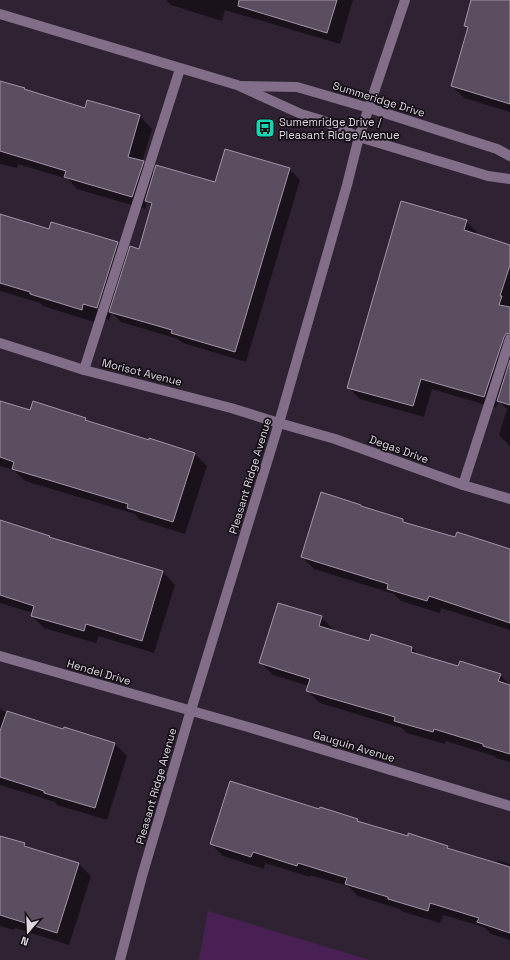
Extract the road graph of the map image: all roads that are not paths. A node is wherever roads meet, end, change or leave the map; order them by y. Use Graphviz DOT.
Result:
graph roads {
  1 [pos="405,0"];
  2 [pos="0,14"];
  3 [pos="180,69"];
  4 [pos="237,86"];
  5 [pos="369,108"];
  6 [pos="359,137"];
  7 [pos="510,156"];
  8 [pos="510,180"];
  9 [pos="510,339"];
  10 [pos="0,343"];
  11 [pos="84,370"];
  12 [pos="279,424"];
  13 [pos="463,485"];
  14 [pos="510,499"];
  15 [pos="0,656"];
  16 [pos="191,710"];
  17 [pos="510,806"];
  18 [pos="120,960"];
  1 -- 5 [label="street, Pleasant Ridge Avenue"];
  2 -- 3 [label="street, Summeridge Drive"];
  3 -- 4 [label="street, Summeridge Drive"];
  3 -- 11 [label="street"];
  4 -- 5 [label="street, Summeridge Drive"];
  4 -- 6 [label="street, Summeridge Drive"];
  5 -- 6 [label="street, Pleasant Ridge Avenue"];
  5 -- 7 [label="street, Summeridge Drive"];
  6 -- 8 [label="street, Summeridge Drive"];
  6 -- 12 [label="street, Pleasant Ridge Avenue"];
  9 -- 13 [label="street"];
  10 -- 11 [label="street, Morisot Avenue"];
  11 -- 12 [label="street, Morisot Avenue"];
  12 -- 13 [label="street, Degas Drive"];
  12 -- 16 [label="street, Pleasant Ridge Avenue"];
  13 -- 14 [label="street, Degas Drive"];
  15 -- 16 [label="street, Hendel Drive"];
  16 -- 17 [label="street, Gauguin Avenue"];
  16 -- 18 [label="street, Pleasant Ridge Avenue"];
}
